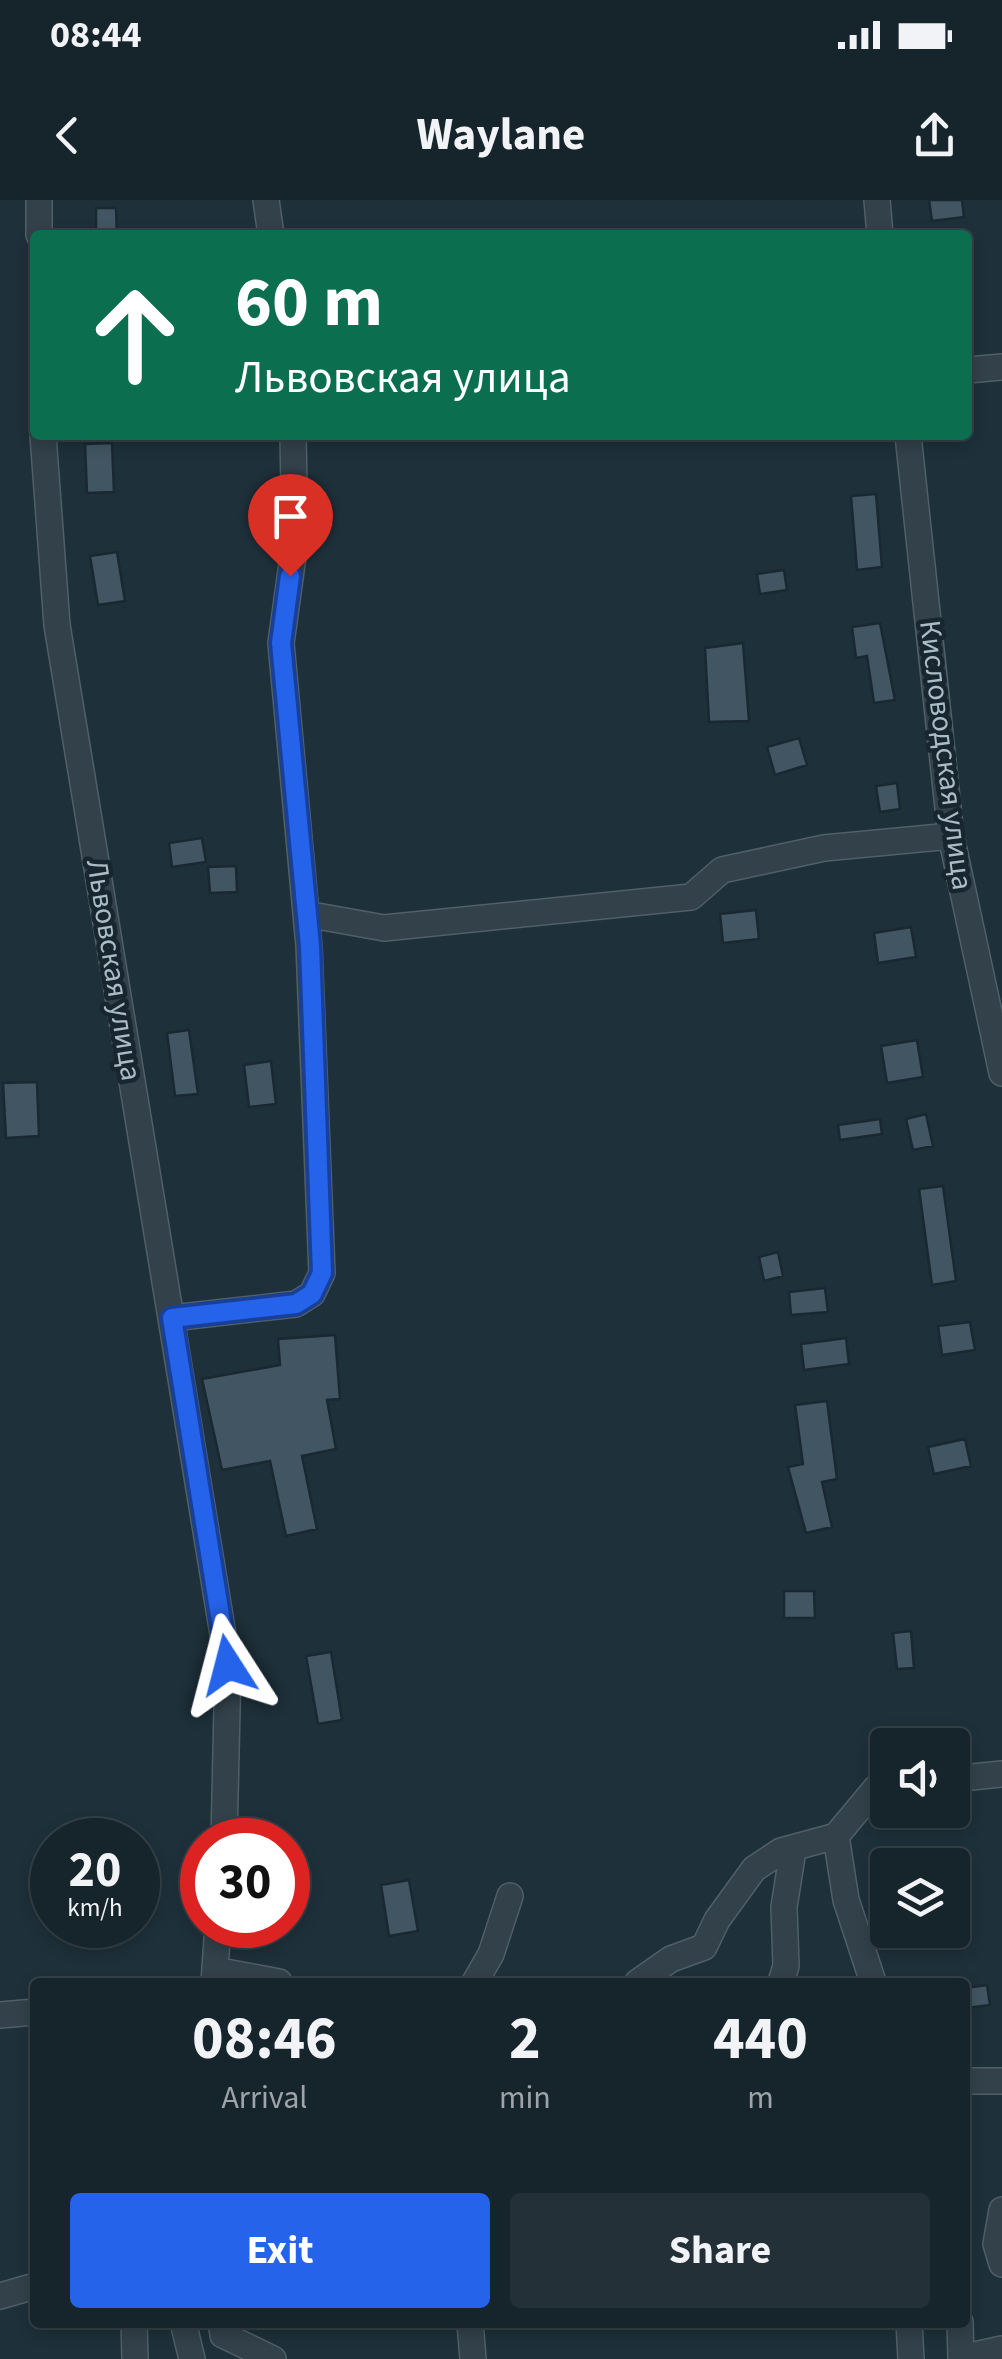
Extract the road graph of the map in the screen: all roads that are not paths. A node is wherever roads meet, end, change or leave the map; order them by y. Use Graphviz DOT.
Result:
graph roads {
  1 [pos="39,200"];
  2 [pos="266,200"];
  3 [pos="877,200"];
  4 [pos="39,230"];
  5 [pos="270,230"];
  6 [pos="880,230"];
  7 [pos="1002,367"];
  8 [pos="972,370"];
  9 [pos="43,440"];
  10 [pos="293,440"];
  11 [pos="909,440"];
  12 [pos="951,836"];
  13 [pos="306,914"];
  14 [pos="1002,1072"];
  15 [pos="172,1318"];
  16 [pos="1002,1774"];
  17 [pos="970,1778"];
  18 [pos="870,1795"];
  19 [pos="225,1818"];
  20 [pos="836,1836"];
  21 [pos="793,1850"];
  22 [pos="510,1896"];
  23 [pos="217,1948"];
  24 [pos="215,1976"];
  25 [pos="477,1978"];
  26 [pos="644,1978"];
  27 [pos="782,1978"];
  28 [pos="872,1978"];
  29 [pos="30,2012"];
  30 [pos="0,2015"];
  31 [pos="970,2081"];
  32 [pos="1002,2081"];
  33 [pos="1002,2210"];
  34 [pos="1002,2264"];
  35 [pos="30,2287"];
  36 [pos="0,2296"];
  37 [pos="134,2328"];
  38 [pos="184,2328"];
  39 [pos="221,2328"];
  40 [pos="470,2328"];
  41 [pos="909,2328"];
  42 [pos="960,2328"];
  43 [pos="1002,2350"];
  44 [pos="961,2358"];
  45 [pos="134,2359"];
  46 [pos="192,2359"];
  47 [pos="273,2359"];
  48 [pos="473,2359"];
  49 [pos="911,2359"];
  1 -- 4 [label="street"];
  2 -- 5 [label="street"];
  3 -- 6 [label="street"];
  7 -- 8 [label="street"];
  9 -- 15 [label="street, Львовская улица"];
  10 -- 13 [label="street"];
  11 -- 12 [label="street, Кисловодская улица"];
  12 -- 13 [label="street"];
  12 -- 14 [label="street, Кисловодская улица"];
  13 -- 15 [label="street"];
  15 -- 19 [label="street, Львовская улица"];
  16 -- 17 [label="street"];
  18 -- 20 [label="street"];
  20 -- 21 [label="street"];
  20 -- 28 [label="street"];
  21 -- 26 [label="street"];
  21 -- 27 [label="street"];
  22 -- 25 [label="street"];
  23 -- 24 [label="street"];
  29 -- 30 [label="street"];
  31 -- 32 [label="street"];
  33 -- 34 [label="street"];
  35 -- 36 [label="street"];
  37 -- 45 [label="street"];
  38 -- 46 [label="street"];
  39 -- 47 [label="street"];
  40 -- 48 [label="street"];
  41 -- 49 [label="street"];
  42 -- 44 [label="street"];
  43 -- 44 [label="street"];
}
